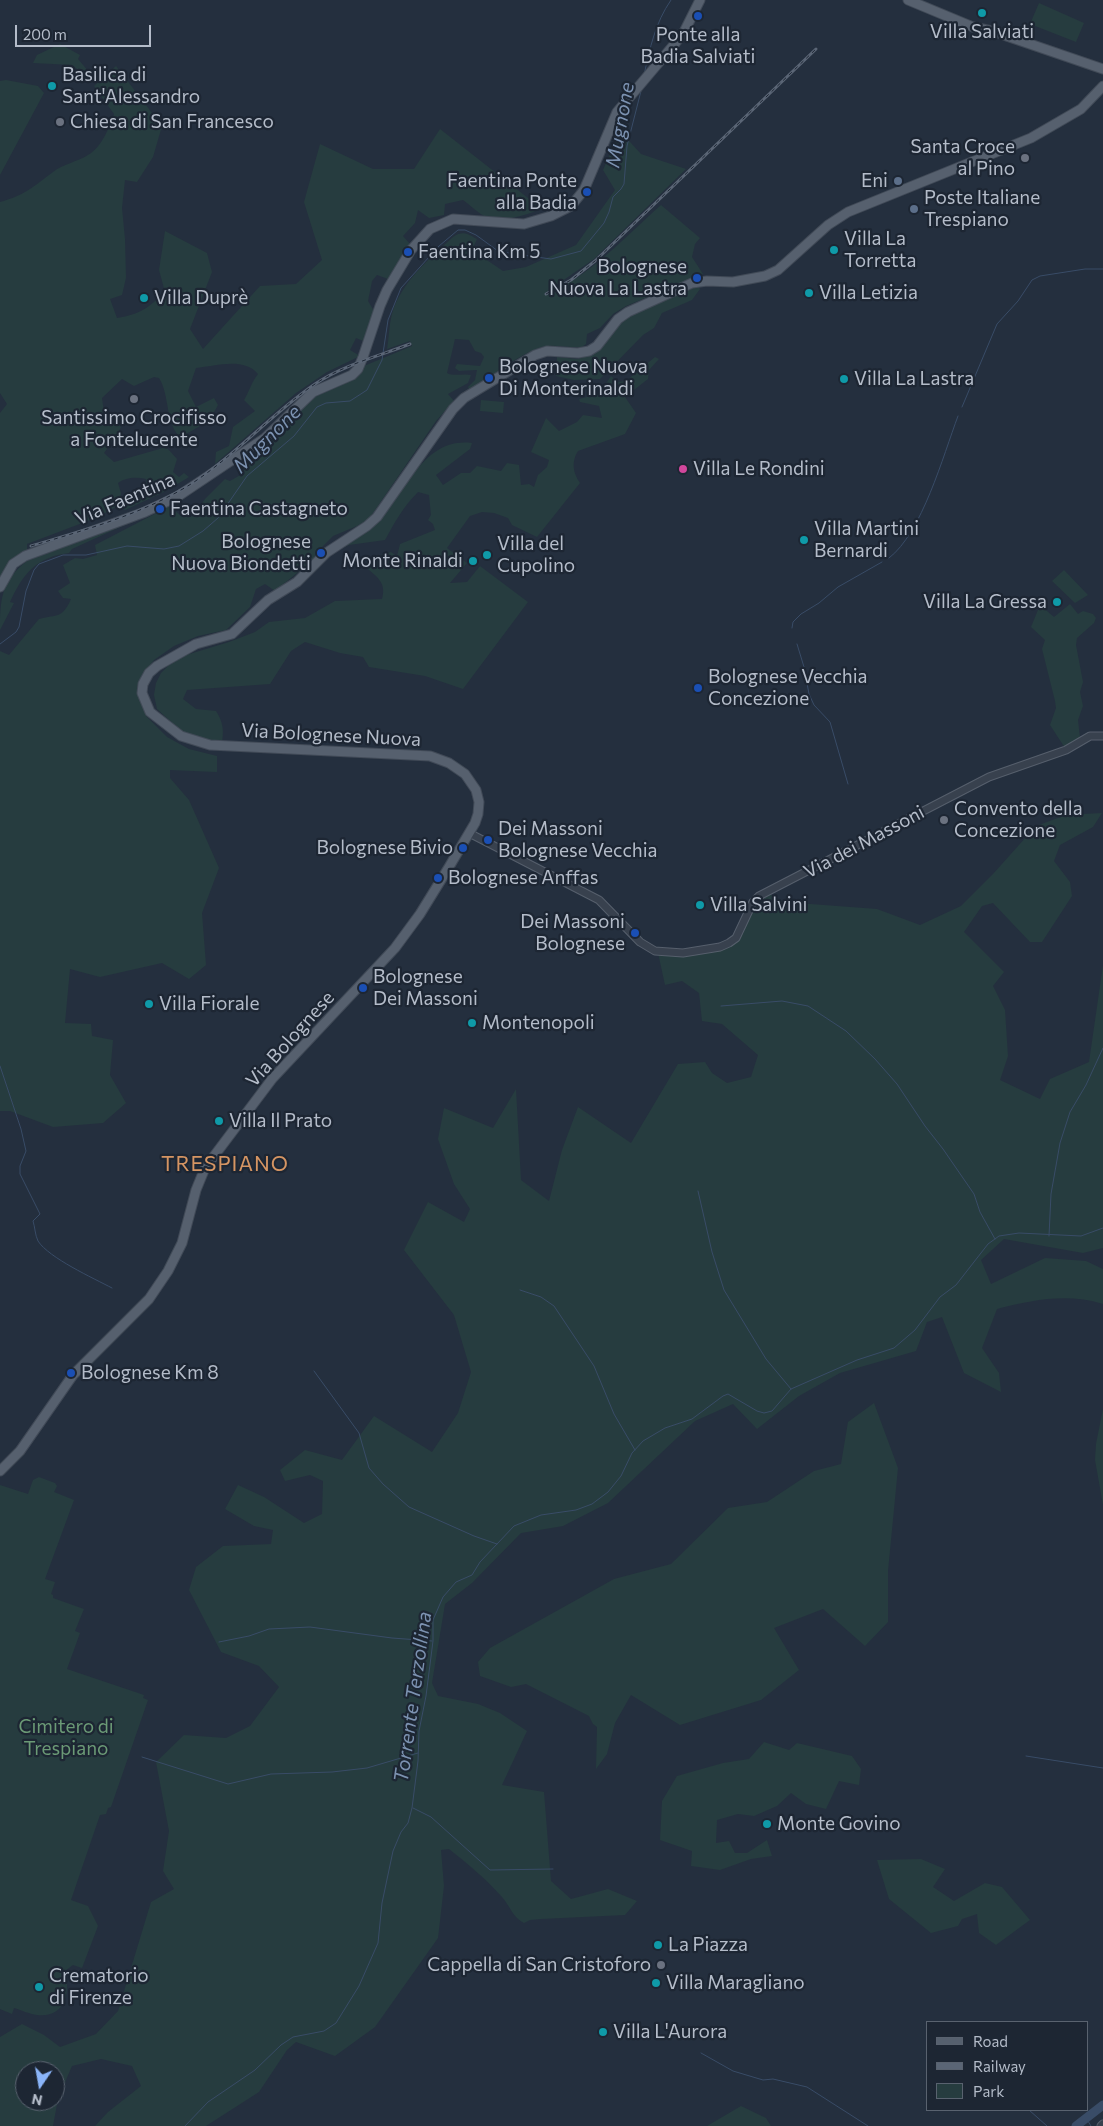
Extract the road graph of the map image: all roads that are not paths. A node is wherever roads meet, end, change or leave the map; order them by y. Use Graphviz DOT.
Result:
graph roads {
  1 [pos="700,0"];
  2 [pos="908,0"];
  3 [pos="1102,69"];
  4 [pos="1103,86"];
  5 [pos="0,587"];
  6 [pos="1103,736"];
  7 [pos="475,823"];
  8 [pos="469,833"];
  9 [pos="0,1471"];
  1 -- 5 [label="main road, Via Faentina"];
  2 -- 3 [label="main road"];
  4 -- 7 [label="main road, Via Bolognese Nuova"];
  6 -- 8 [label="street, Via dei Massoni"];
  7 -- 8 [label="main road, Via Bolognese"];
  8 -- 9 [label="main road, Via Bolognese"];
}
